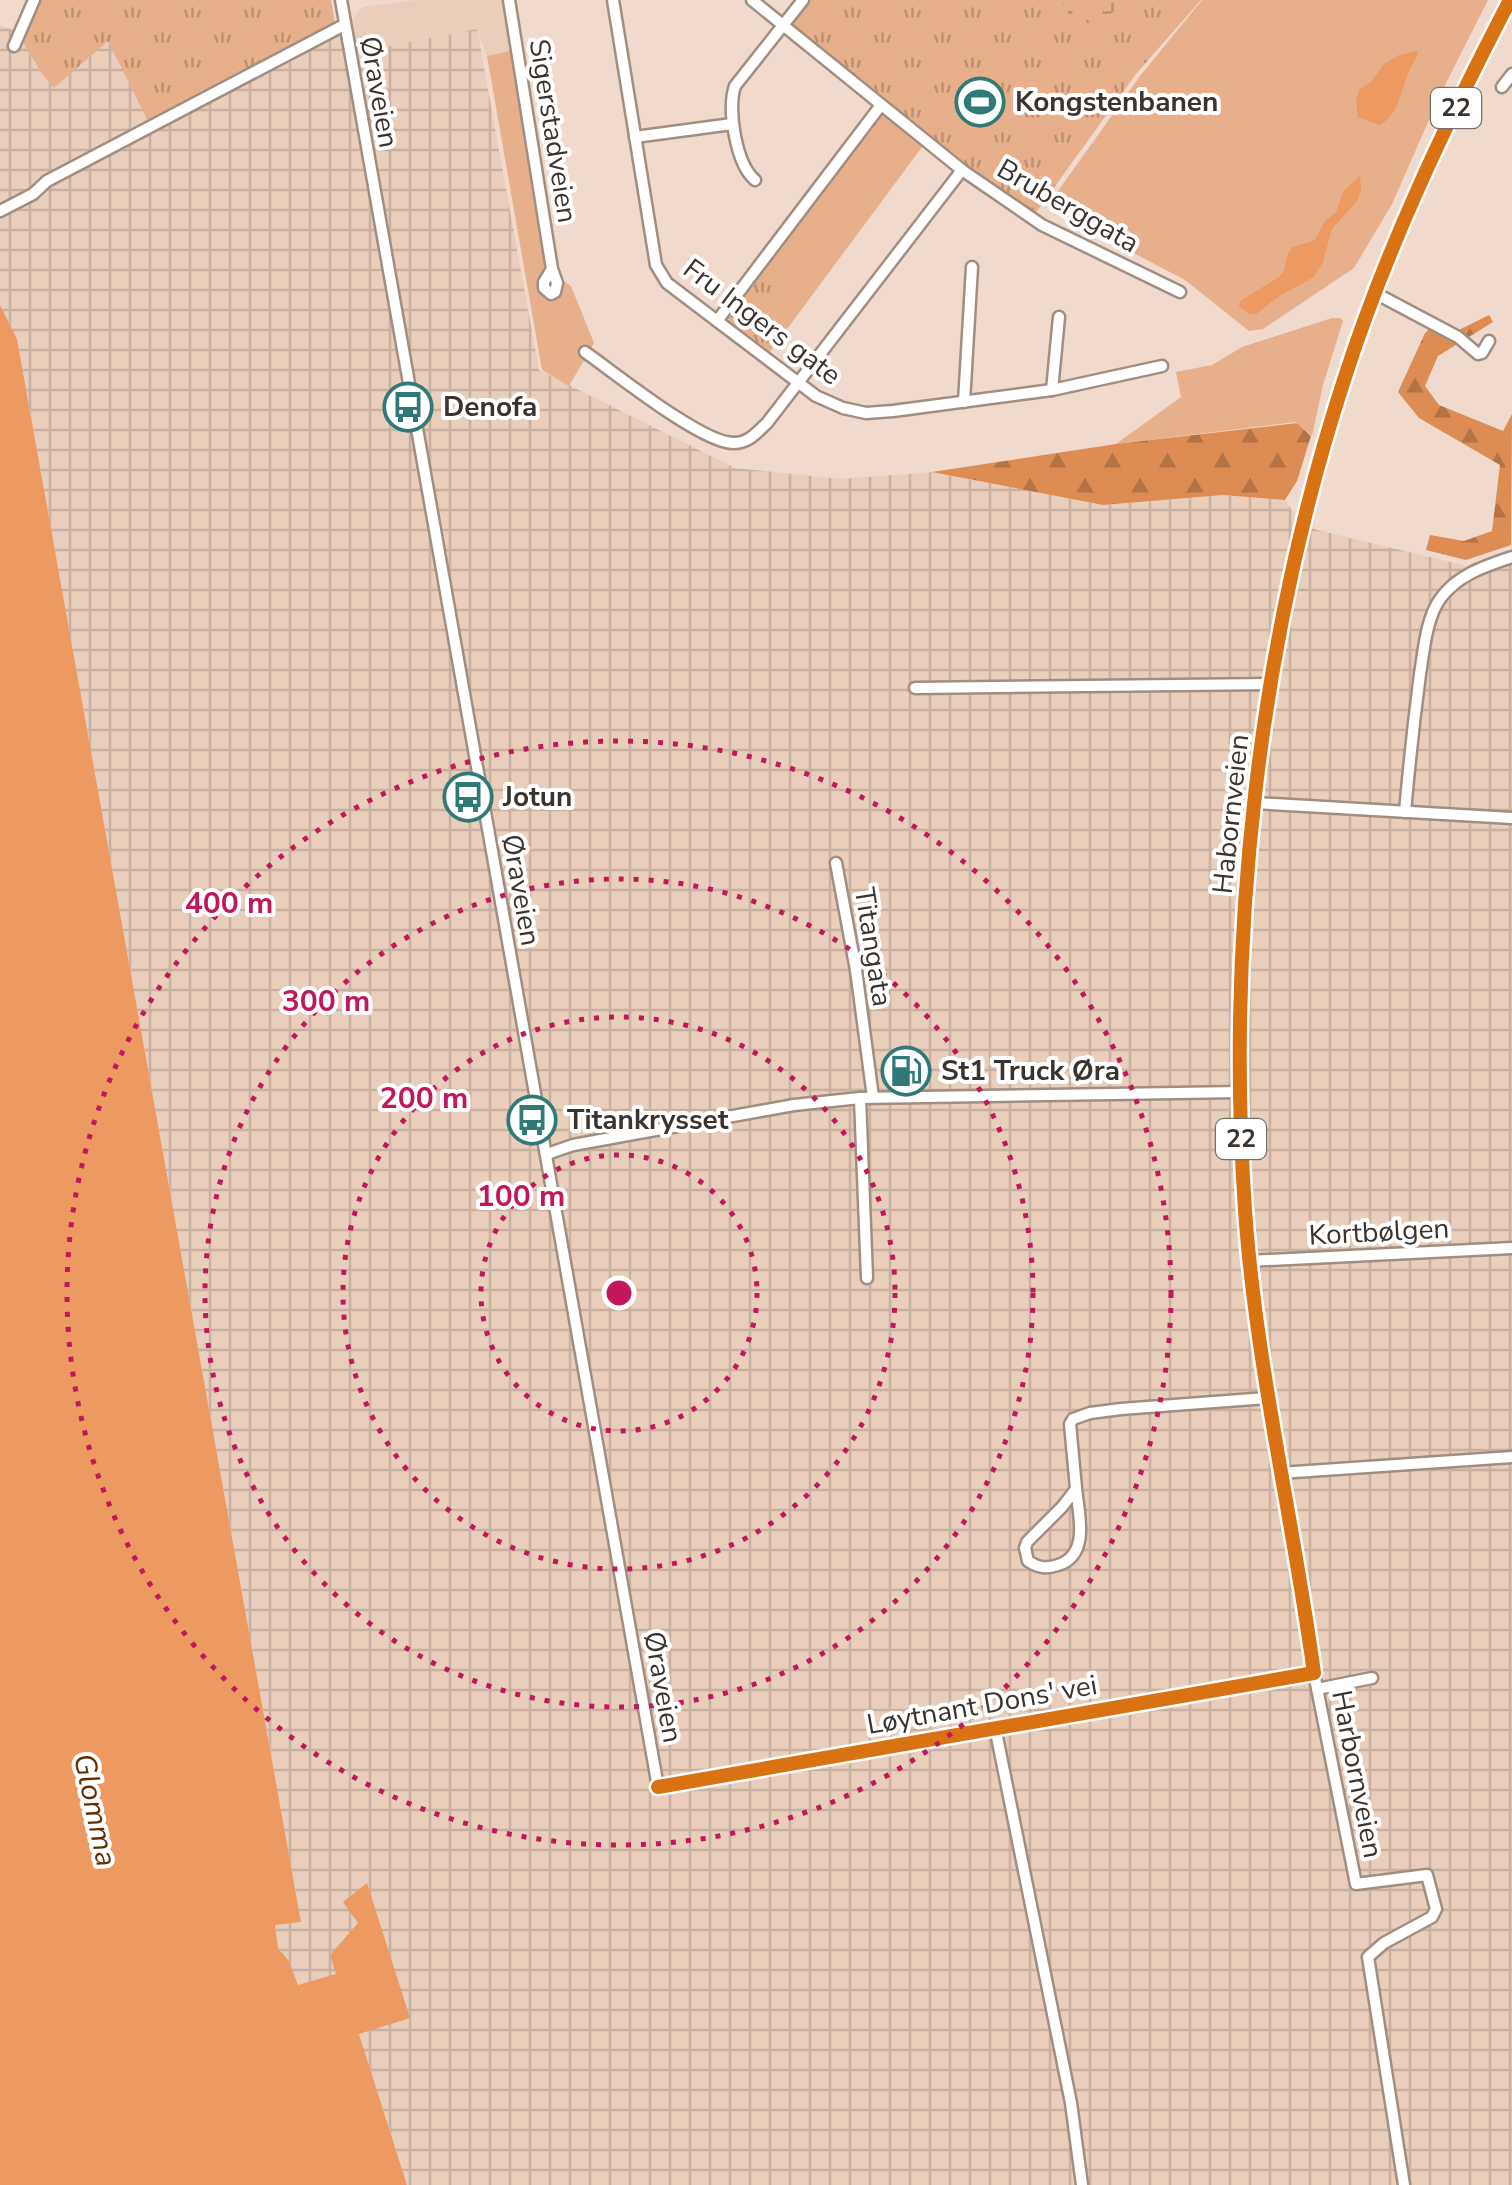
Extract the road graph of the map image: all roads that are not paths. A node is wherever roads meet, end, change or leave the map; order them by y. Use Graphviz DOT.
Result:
graph roads {
  1 [pos="34,0"];
  2 [pos="344,0"];
  3 [pos="509,0"];
  4 [pos="614,0"];
  5 [pos="752,0"];
  6 [pos="803,0"];
  7 [pos="1510,0"];
  8 [pos="344,25"];
  9 [pos="783,26"];
  10 [pos="14,46"];
  11 [pos="1512,74"];
  12 [pos="1502,87"];
  13 [pos="881,105"];
  14 [pos="732,124"];
  15 [pos="636,137"];
  16 [pos="962,170"];
  17 [pos="755,180"];
  18 [pos="0,210"];
  19 [pos="972,268"];
  20 [pos="552,269"];
  21 [pos="1180,292"];
  22 [pos="1375,293"];
  23 [pos="1059,316"];
  24 [pos="717,321"];
  25 [pos="1489,341"];
  26 [pos="585,352"];
  27 [pos="1162,366"];
  28 [pos="798,384"];
  29 [pos="1052,390"];
  30 [pos="964,402"];
  31 [pos="1512,557"];
  32 [pos="1272,684"];
  33 [pos="915,688"];
  34 [pos="1255,803"];
  35 [pos="1405,812"];
  36 [pos="1512,818"];
  37 [pos="836,863"];
  38 [pos="1240,1092"];
  39 [pos="873,1097"];
  40 [pos="860,1098"];
  41 [pos="547,1154"];
  42 [pos="1512,1248"];
  43 [pos="1249,1261"];
  44 [pos="866,1278"];
  45 [pos="1267,1398"];
  46 [pos="1512,1457"];
  47 [pos="1280,1474"];
  48 [pos="1076,1489"];
  49 [pos="1372,1678"];
  50 [pos="1316,1681"];
  51 [pos="995,1727"];
  52 [pos="658,1787"];
  53 [pos="1082,2185"];
  54 [pos="1404,2185"];
  1 -- 10 [label="street"];
  2 -- 8 [label="street, Øraveien"];
  3 -- 20 [label="street, Sigerstadveien"];
  4 -- 15 [label="street, Fru Ingers gate"];
  5 -- 9 [label="street, Bruberggata"];
  6 -- 9 [label="street"];
  7 -- 22 [label="highway, Habornveien / 22"];
  8 -- 18 [label="street"];
  8 -- 41 [label="street, Øraveien"];
  9 -- 13 [label="street, Bruberggata"];
  9 -- 14 [label="street"];
  11 -- 12 [label="street"];
  13 -- 16 [label="street, Bruberggata"];
  13 -- 24 [label="street"];
  14 -- 15 [label="street"];
  14 -- 17 [label="street"];
  15 -- 24 [label="street, Fru Ingers gate"];
  16 -- 21 [label="street, Bruberggata"];
  16 -- 28 [label="street"];
  19 -- 30 [label="street"];
  22 -- 25 [label="street"];
  22 -- 32 [label="highway, Habornveien / 22"];
  23 -- 29 [label="street"];
  24 -- 28 [label="street, Fru Ingers gate"];
  26 -- 28 [label="street"];
  27 -- 29 [label="street, Fru Ingers gate"];
  28 -- 30 [label="street, Fru Ingers gate"];
  29 -- 30 [label="street, Fru Ingers gate"];
  31 -- 35 [label="street"];
  32 -- 33 [label="street"];
  32 -- 34 [label="highway, Habornveien / 22"];
  34 -- 35 [label="street"];
  34 -- 38 [label="highway, Habornveien / 22"];
  35 -- 36 [label="street"];
  37 -- 39 [label="street, Titangata"];
  38 -- 39 [label="street"];
  38 -- 43 [label="highway, Habornveien / 22"];
  39 -- 40 [label="street"];
  40 -- 41 [label="street"];
  40 -- 44 [label="street"];
  41 -- 52 [label="street, Øraveien"];
  42 -- 43 [label="street, Kortbølgen"];
  43 -- 45 [label="highway, Habornveien / 22"];
  45 -- 47 [label="highway, Habornveien / 22"];
  45 -- 48 [label="street"];
  46 -- 47 [label="street"];
  47 -- 50 [label="highway, Habornveien / 22"];
  48 -- 48 [label="street"];
  49 -- 50 [label="street"];
  50 -- 51 [label="highway, Løytnant Dons' vei"];
  50 -- 54 [label="street, Harbornveien"];
  51 -- 52 [label="highway, Løytnant Dons' vei"];
  51 -- 53 [label="street"];
}
